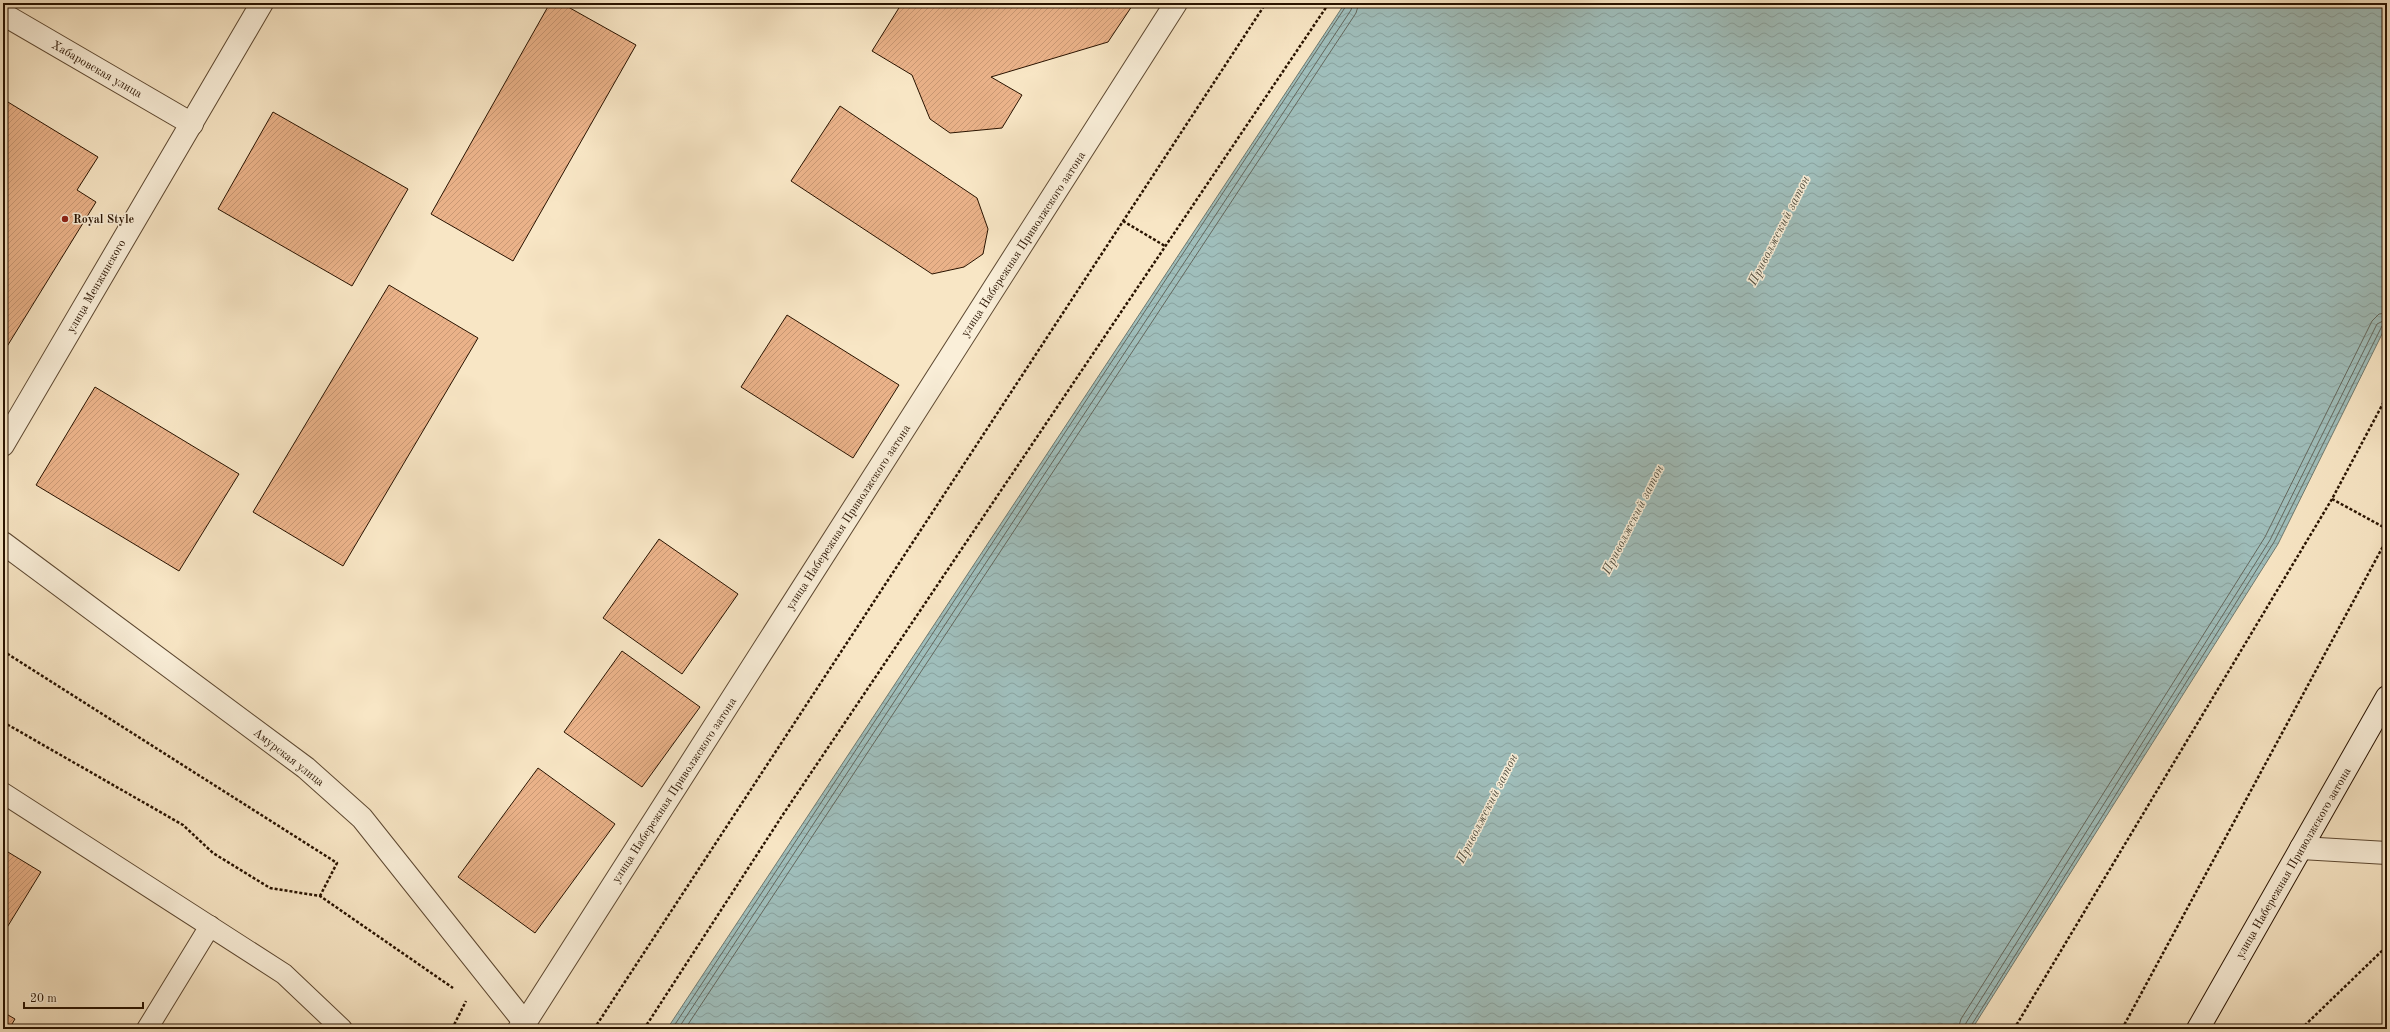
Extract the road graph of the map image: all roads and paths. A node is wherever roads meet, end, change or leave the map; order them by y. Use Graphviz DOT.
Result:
graph roads {
  1 [pos="262,3"];
  2 [pos="1176,3"];
  3 [pos="1266,3"];
  4 [pos="1329,3"];
  5 [pos="3,14"];
  6 [pos="192,124"];
  7 [pos="1123,221"];
  8 [pos="1166,246"];
  9 [pos="2387,396"];
  10 [pos="3,445"];
  11 [pos="2332,499"];
  12 [pos="2387,530"];
  13 [pos="2387,539"];
  14 [pos="3,544"];
  15 [pos="3,651"];
  16 [pos="2387,697"];
  17 [pos="3,722"];
  18 [pos="3,793"];
  19 [pos="2301,848"];
  20 [pos="2387,853"];
  21 [pos="320,896"];
  22 [pos="210,926"];
  23 [pos="2387,946"];
  24 [pos="455,989"];
  25 [pos="468,998"];
  26 [pos="522,1026"];
  27 [pos="147,1029"];
  28 [pos="342,1029"];
  29 [pos="452,1029"];
  30 [pos="594,1029"];
  31 [pos="644,1029"];
  32 [pos="2014,1029"];
  33 [pos="2122,1029"];
  34 [pos="2198,1029"];
  35 [pos="2301,1029"];
  1 -- 6 [label="street, улица Менжинского"];
  2 -- 26 [label="street, улица Набережная Приволжского затона"];
  3 -- 7 [label="path"];
  4 -- 8 [label="path"];
  5 -- 6 [label="street, Хабаровская улица"];
  6 -- 10 [label="street, улица Менжинского"];
  7 -- 8 [label="path"];
  7 -- 30 [label="path"];
  8 -- 31 [label="path"];
  9 -- 11 [label="path"];
  11 -- 12 [label="path"];
  11 -- 32 [label="path"];
  13 -- 33 [label="path"];
  14 -- 26 [label="street, Амурская улица"];
  15 -- 21 [label="path"];
  16 -- 19 [label="street, улица Набережная Приволжского затона"];
  17 -- 21 [label="path"];
  18 -- 22 [label="lane"];
  19 -- 20 [label="street"];
  19 -- 34 [label="street, улица Набережная Приволжского затона"];
  21 -- 24 [label="path"];
  22 -- 27 [label="lane"];
  22 -- 28 [label="lane"];
  23 -- 35 [label="path"];
  25 -- 29 [label="path"];
}
